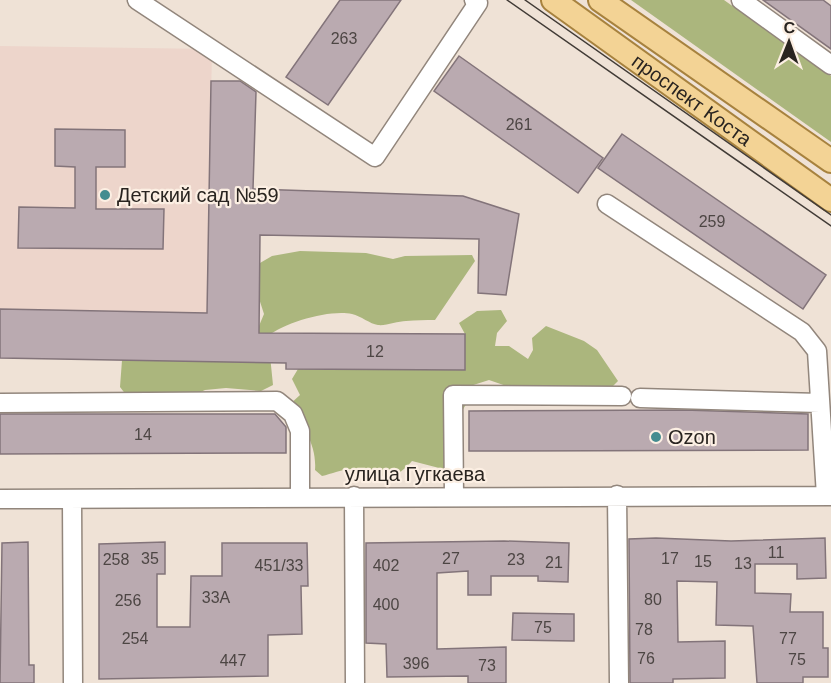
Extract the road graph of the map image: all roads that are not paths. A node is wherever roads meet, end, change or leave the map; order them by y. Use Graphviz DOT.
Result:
graph roads {
  1 [pos="137,0"];
  2 [pos="474,0"];
  3 [pos="553,0"];
  4 [pos="600,0"];
  5 [pos="741,0"];
  6 [pos="831,65"];
  7 [pos="831,161"];
  8 [pos="831,200"];
  9 [pos="608,204"];
  10 [pos="824,351"];
  11 [pos="0,403"];
  12 [pos="820,403"];
  13 [pos="617,495"];
  14 [pos="354,496"];
  15 [pos="454,496"];
  16 [pos="829,496"];
  17 [pos="300,497"];
  18 [pos="0,499"];
  19 [pos="72,499"];
  20 [pos="73,683"];
  21 [pos="355,683"];
  22 [pos="619,683"];
  1 -- 2 [label="street"];
  3 -- 8 [label="main road, проспект Коста"];
  4 -- 7 [label="main road, проспект Коста"];
  5 -- 6 [label="street"];
  9 -- 10 [label="street"];
  10 -- 12 [label="street"];
  11 -- 17 [label="street"];
  12 -- 15 [label="street"];
  12 -- 16 [label="street"];
  13 -- 15 [label="street, улица Гугкаева"];
  13 -- 16 [label="street, улица Гугкаева"];
  13 -- 22 [label="street"];
  14 -- 15 [label="street, улица Гугкаева"];
  14 -- 17 [label="street, улица Гугкаева"];
  14 -- 21 [label="street"];
  17 -- 19 [label="street, улица Гугкаева"];
  18 -- 19 [label="street, улица Гугкаева"];
  19 -- 20 [label="street"];
}
